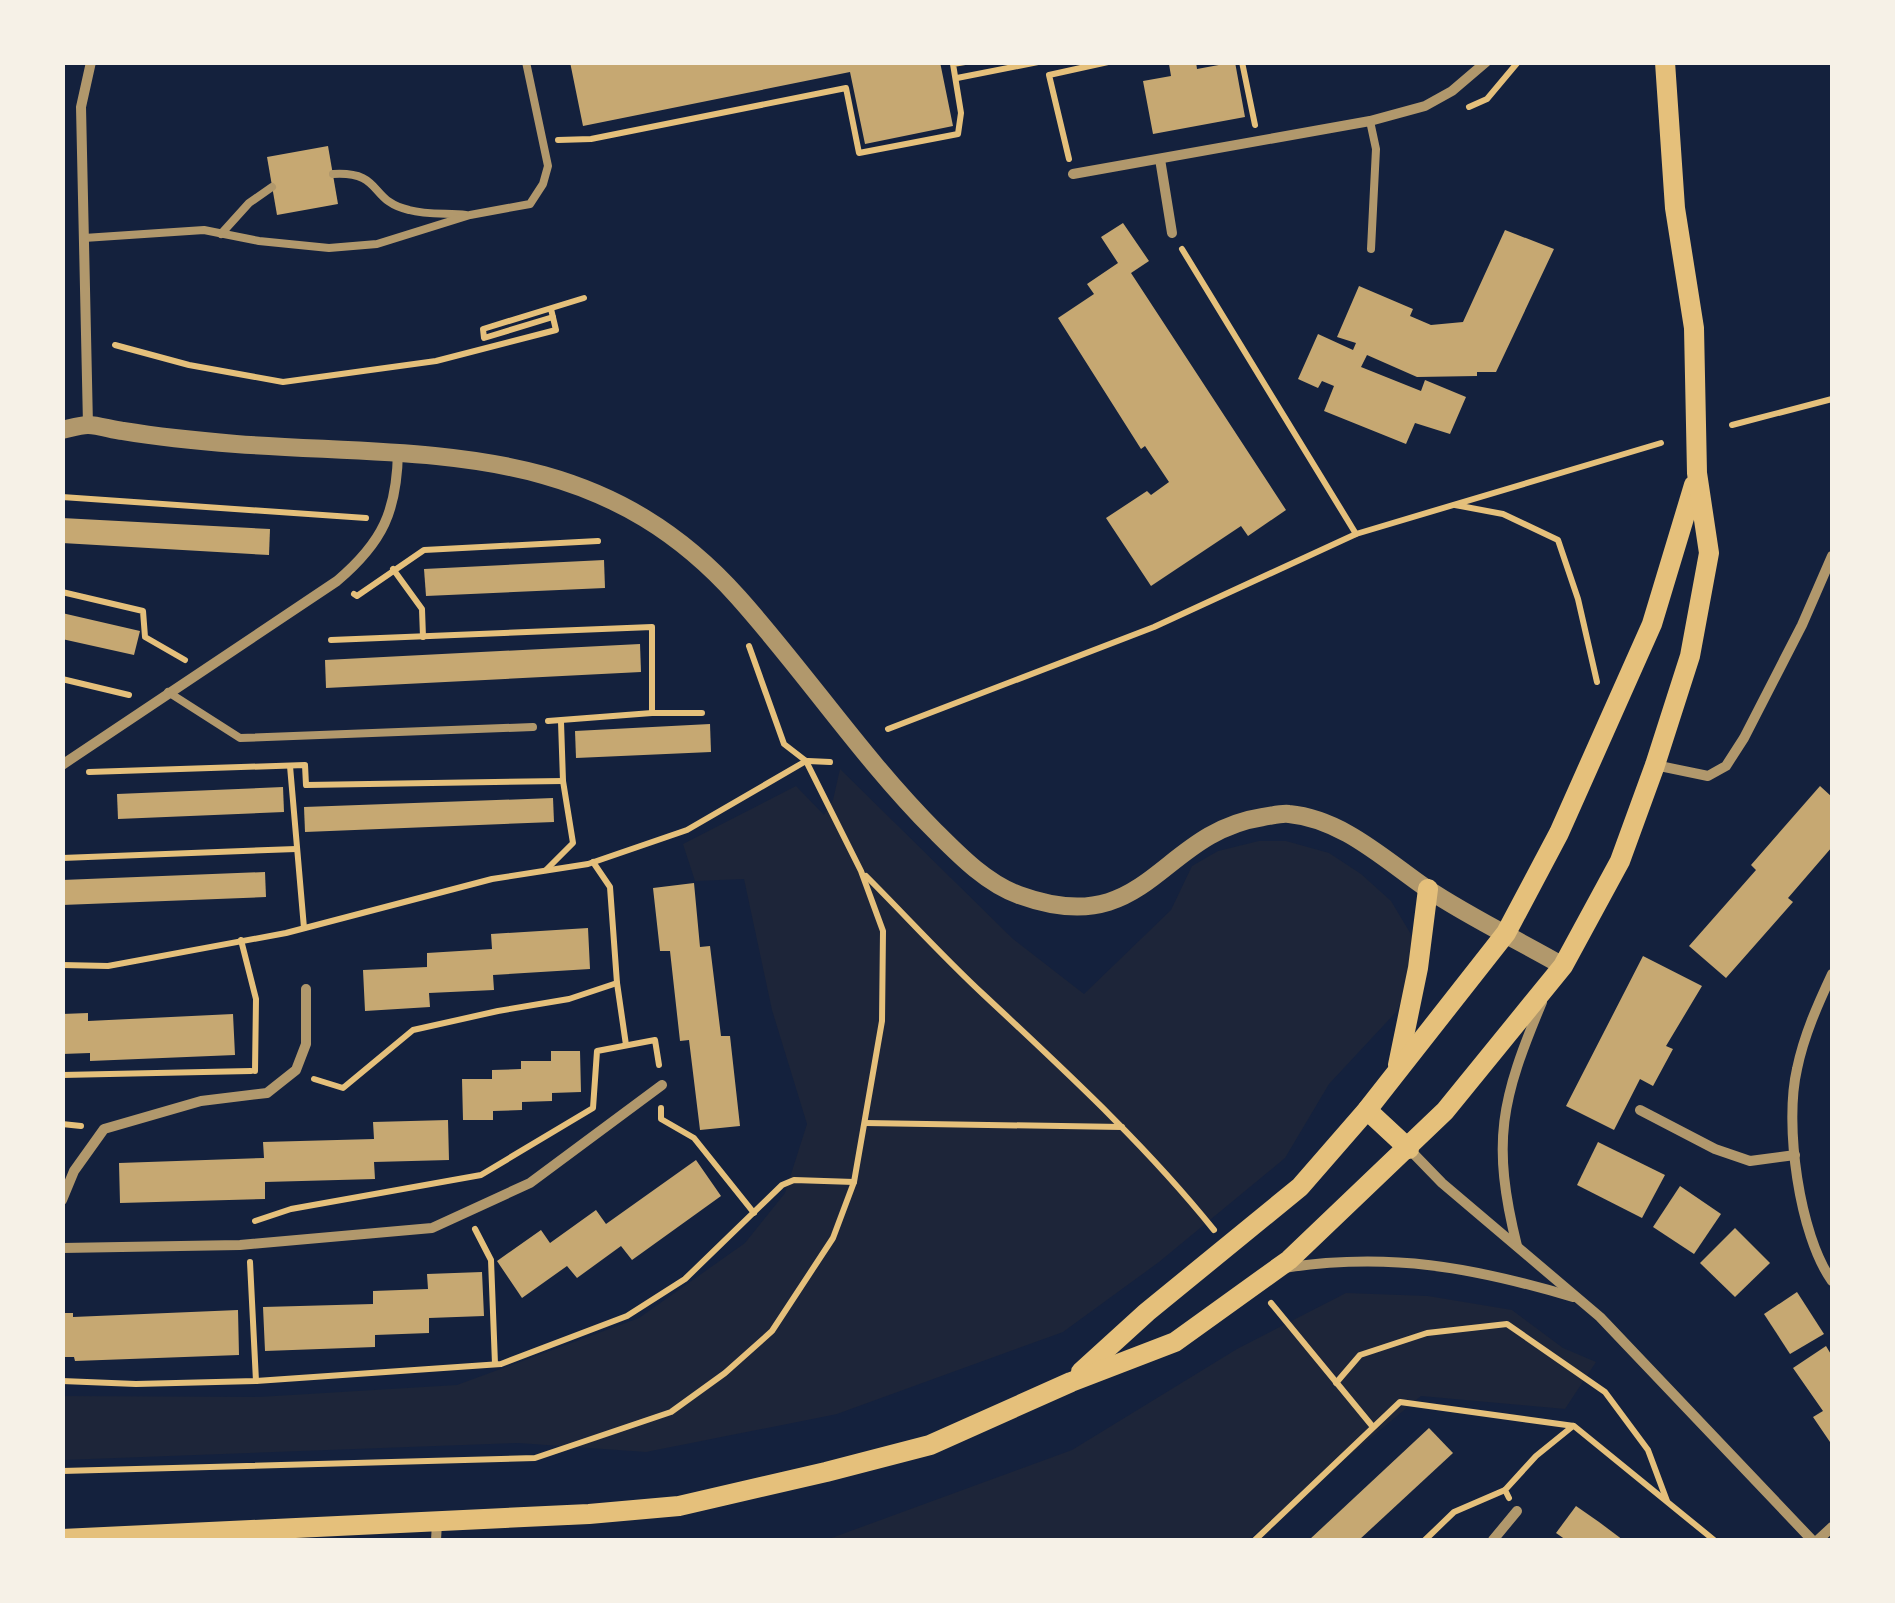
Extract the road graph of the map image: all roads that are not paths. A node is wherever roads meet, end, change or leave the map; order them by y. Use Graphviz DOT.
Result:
graph roads {
  1 [pos="91,62"];
  2 [pos="526,62"];
  3 [pos="1486,62"];
  4 [pos="1666,62"];
  5 [pos="1370,121"];
  6 [pos="1160,159"];
  7 [pos="333,174"];
  8 [pos="1073,174"];
  9 [pos="272,187"];
  10 [pos="470,215"];
  11 [pos="1172,233"];
  12 [pos="221,234"];
  13 [pos="84,238"];
  14 [pos="1371,249"];
  15 [pos="88,425"];
  16 [pos="62,430"];
  17 [pos="398,451"];
  18 [pos="1697,473"];
  19 [pos="1832,556"];
  20 [pos="168,692"];
  21 [pos="534,727"];
  22 [pos="62,765"];
  23 [pos="1656,765"];
  24 [pos="1428,889"];
  25 [pos="1506,933"];
  26 [pos="1557,973"];
  27 [pos="1832,974"];
  28 [pos="306,988"];
  29 [pos="1396,1072"];
  30 [pos="662,1085"];
  31 [pos="1367,1110"];
  32 [pos="1640,1110"];
  33 [pos="1409,1148"];
  34 [pos="1795,1155"];
  35 [pos="62,1200"];
  36 [pos="1517,1247"];
  37 [pos="62,1248"];
  38 [pos="1278,1269"];
  39 [pos="1832,1281"];
  40 [pos="1578,1298"];
  41 [pos="1070,1382"];
  42 [pos="1517,1512"];
  43 [pos="1832,1527"];
  44 [pos="437,1532"];
  45 [pos="62,1539"];
  46 [pos="1493,1540"];
  47 [pos="1815,1540"];
  1 -- 13 [label="street"];
  2 -- 10 [label="lane"];
  3 -- 5 [label="street"];
  4 -- 18 [label="main road"];
  5 -- 6 [label="street"];
  5 -- 14 [label="lane"];
  6 -- 8 [label="street"];
  6 -- 11 [label="street"];
  7 -- 10 [label="lane"];
  9 -- 12 [label="lane"];
  10 -- 12 [label="lane"];
  12 -- 13 [label="lane"];
  13 -- 15 [label="street"];
  15 -- 16 [label="street"];
  15 -- 17 [label="street"];
  17 -- 20 [label="street"];
  17 -- 24 [label="street"];
  18 -- 23 [label="main road"];
  18 -- 25 [label="main road"];
  19 -- 23 [label="street"];
  20 -- 21 [label="lane"];
  20 -- 22 [label="street"];
  23 -- 26 [label="main road"];
  24 -- 25 [label="street"];
  24 -- 29 [label="main road"];
  25 -- 26 [label="street"];
  25 -- 29 [label="main road"];
  26 -- 33 [label="main road"];
  26 -- 36 [label="street"];
  27 -- 34 [label="street"];
  28 -- 35 [label="street"];
  29 -- 31 [label="main road"];
  30 -- 37 [label="street"];
  31 -- 33 [label="main road"];
  31 -- 41 [label="main road"];
  32 -- 34 [label="street"];
  33 -- 36 [label="street"];
  33 -- 38 [label="main road"];
  34 -- 39 [label="street"];
  36 -- 40 [label="street"];
  38 -- 40 [label="street"];
  38 -- 41 [label="main road"];
  40 -- 47 [label="street"];
  41 -- 44 [label="main road"];
  42 -- 46 [label="street"];
  43 -- 47 [label="street"];
  44 -- 45 [label="main road"];
}
